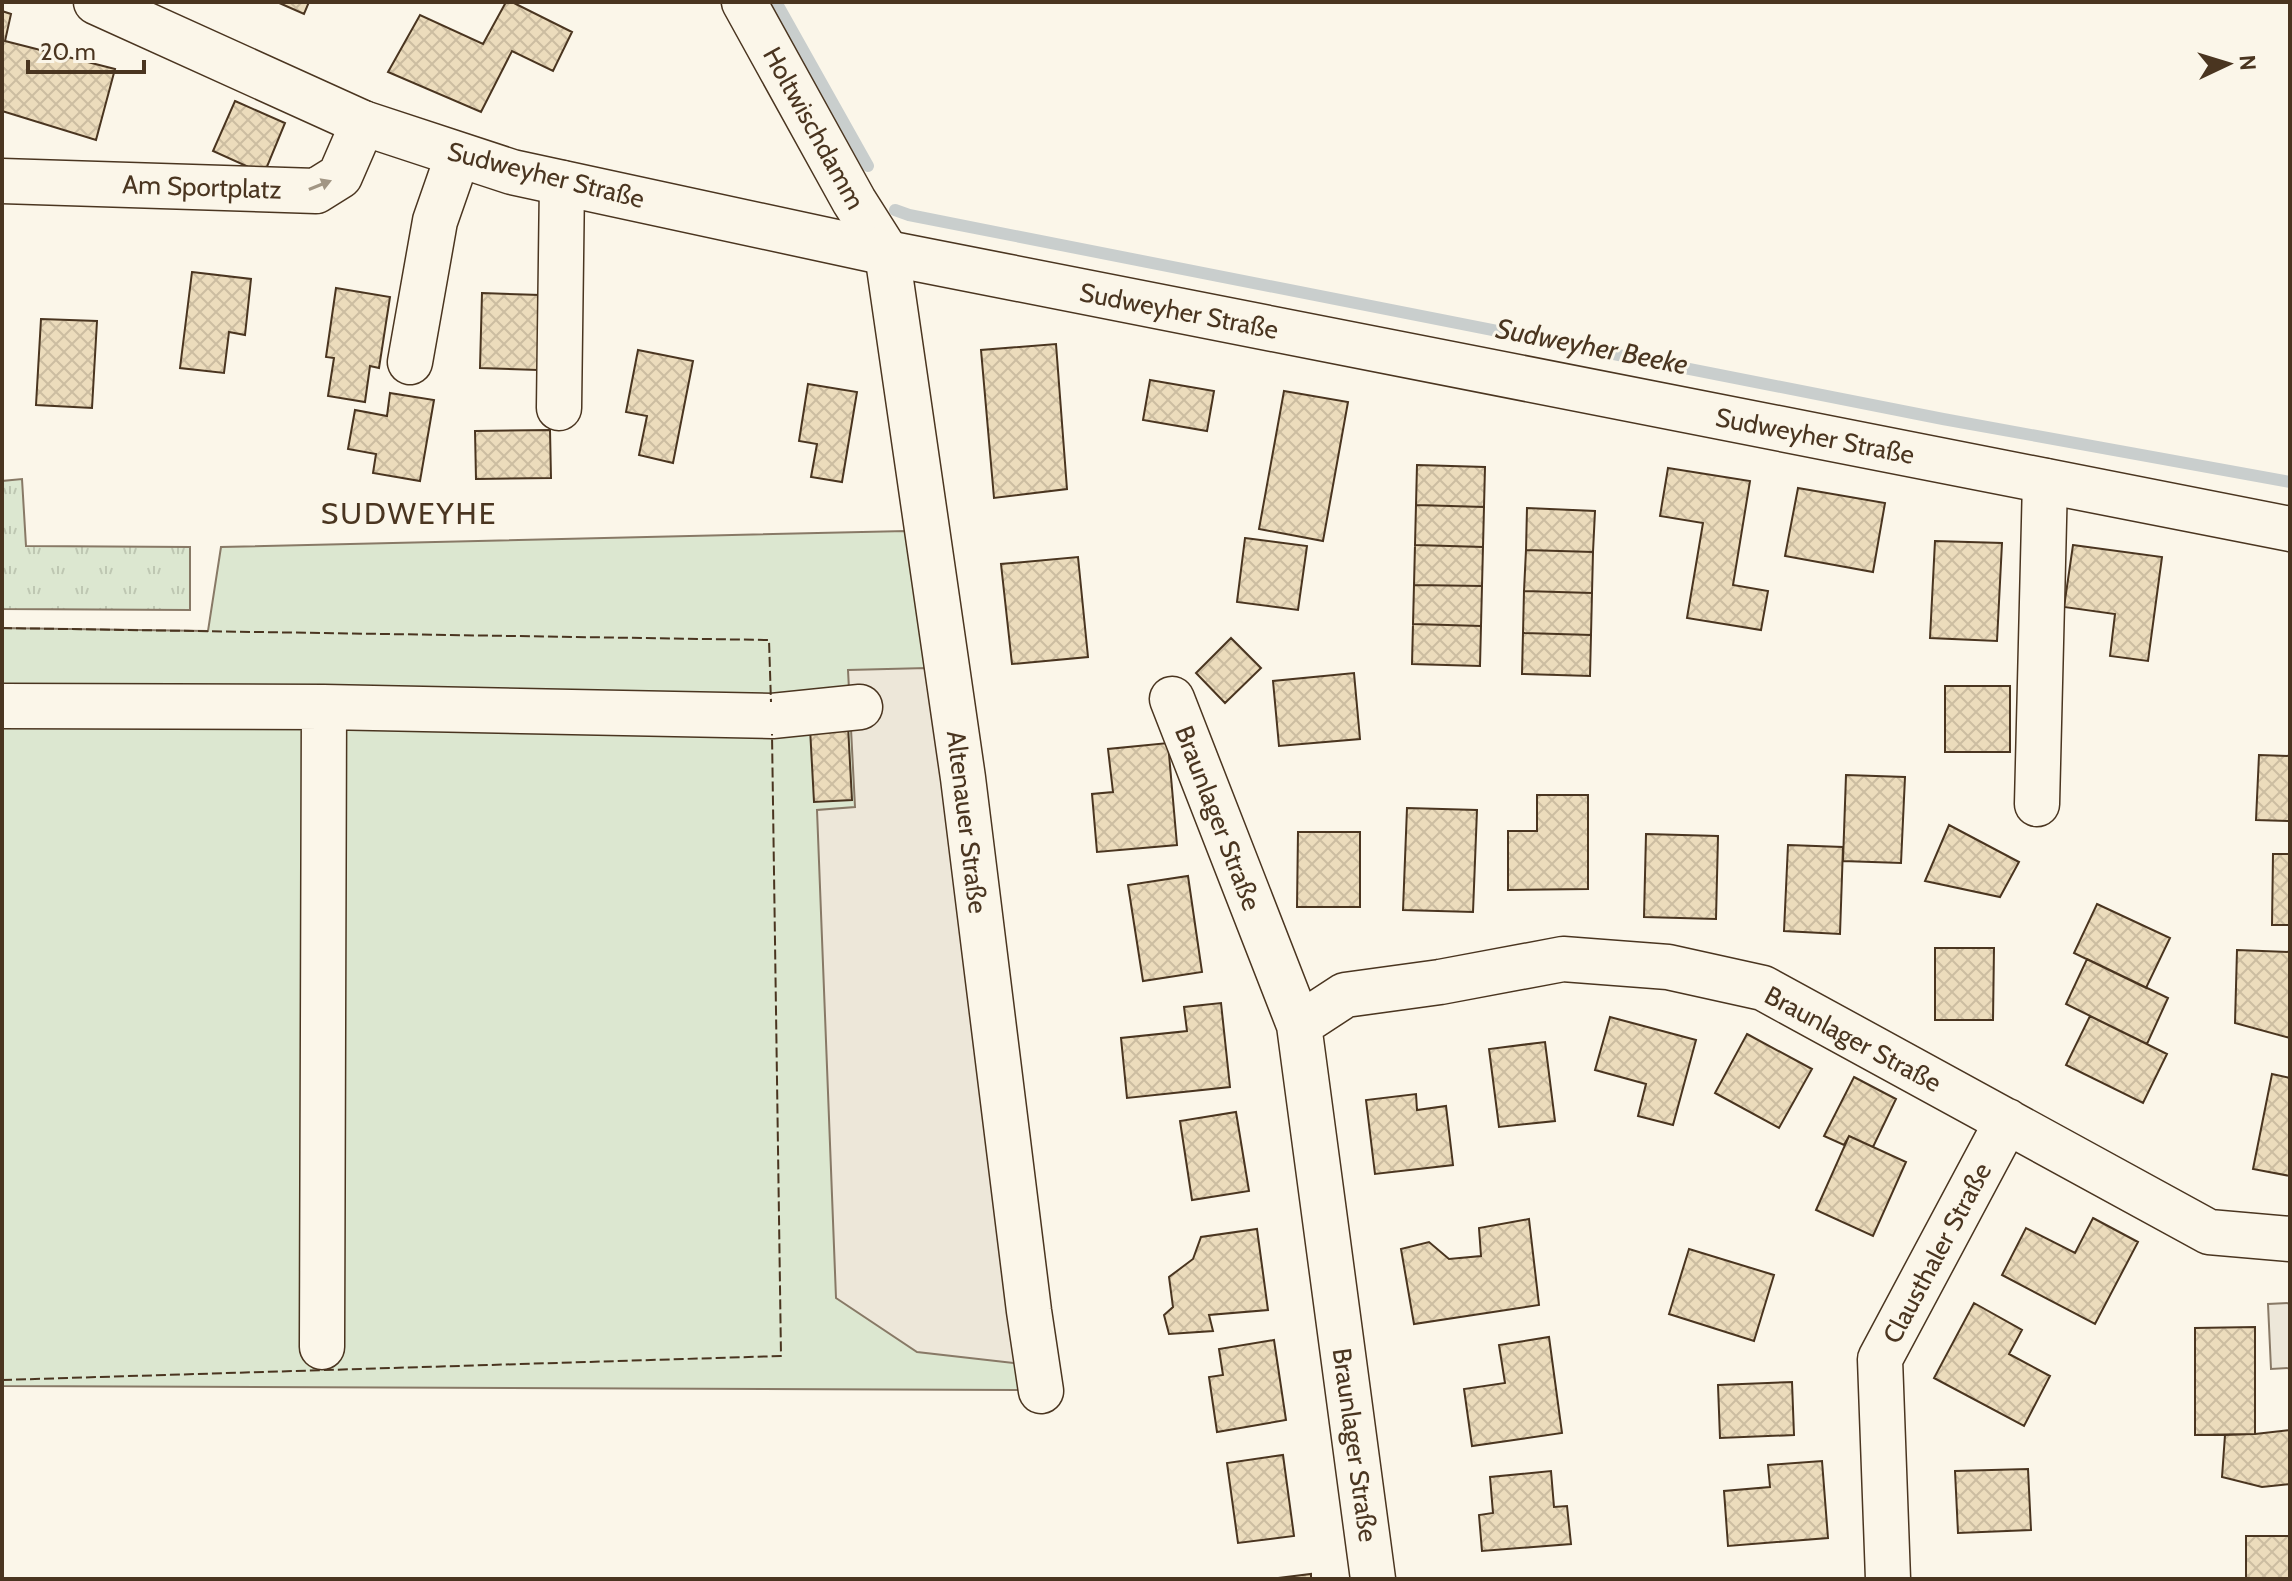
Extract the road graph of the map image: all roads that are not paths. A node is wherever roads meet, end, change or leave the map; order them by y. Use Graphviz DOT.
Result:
graph roads {
  1 [pos="96,2"];
  2 [pos="744,2"];
  3 [pos="363,123"];
  4 [pos="458,155"];
  5 [pos="2,181"];
  6 [pos="562,183"];
  7 [pos="887,253"];
  8 [pos="410,362"];
  9 [pos="559,408"];
  10 [pos="2045,481"];
  11 [pos="2290,529"];
  12 [pos="1172,699"];
  13 [pos="2,706"];
  14 [pos="324,707"];
  15 [pos="860,707"];
  16 [pos="2037,804"];
  17 [pos="1299,1025"];
  18 [pos="2007,1121"];
  19 [pos="2290,1239"];
  20 [pos="322,1347"];
  21 [pos="1041,1391"];
  22 [pos="1373,1579"];
  23 [pos="1888,1579"];
  1 -- 3 [label="street, Sudweyher Straße"];
  2 -- 7 [label="street, Holtwischdamm"];
  3 -- 4 [label="street, Sudweyher Straße"];
  5 -- 3 [label="street, Am Sportplatz, one-way"];
  4 -- 6 [label="street, Sudweyher Straße"];
  4 -- 8 [label="street"];
  6 -- 7 [label="street, Sudweyher Straße"];
  6 -- 9 [label="street"];
  7 -- 10 [label="street, Sudweyher Straße"];
  7 -- 21 [label="street, Altenauer Straße"];
  10 -- 11 [label="street, Sudweyher Straße"];
  10 -- 16 [label="street"];
  12 -- 17 [label="street, Braunlager Straße"];
  13 -- 14 [label="street"];
  14 -- 15 [label="street"];
  14 -- 20 [label="street"];
  17 -- 18 [label="street, Braunlager Straße"];
  17 -- 22 [label="street, Braunlager Straße"];
  18 -- 19 [label="street, Braunlager Straße"];
  18 -- 23 [label="street, Clausthaler Straße"];
}
